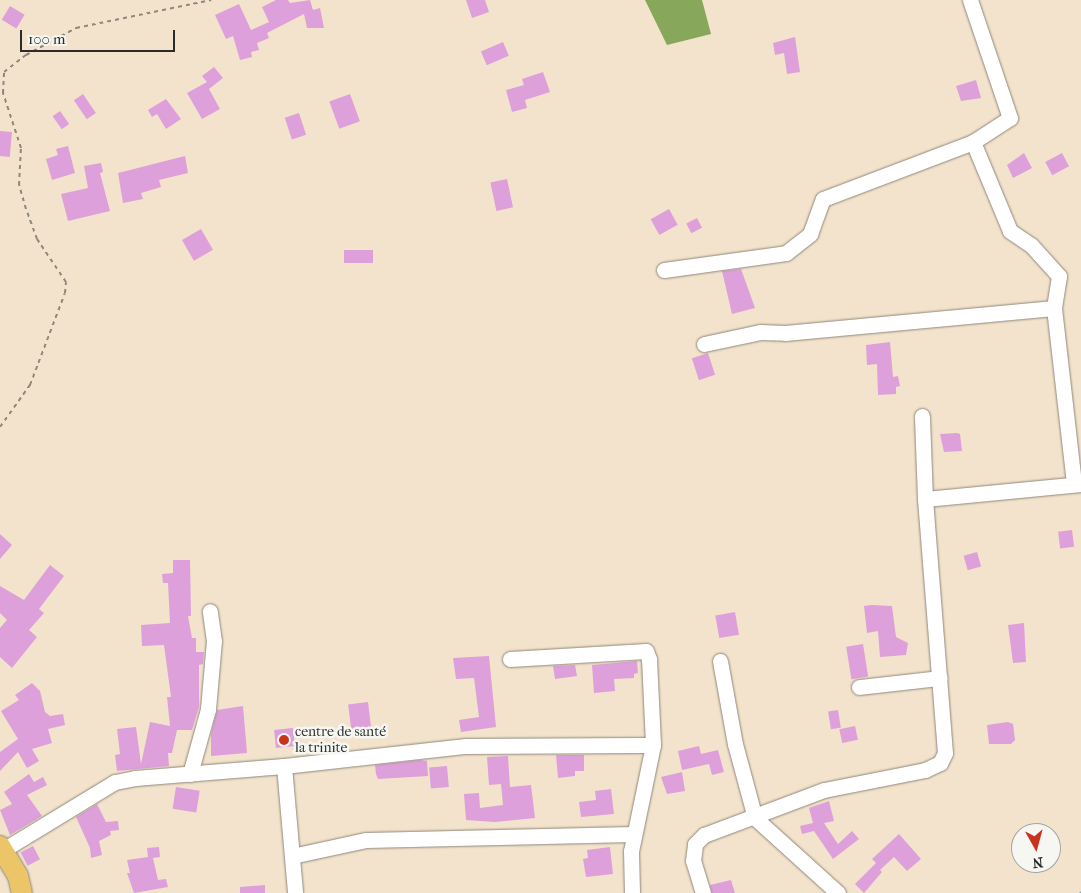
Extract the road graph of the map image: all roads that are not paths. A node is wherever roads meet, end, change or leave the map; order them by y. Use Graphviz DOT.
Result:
graph roads {
  1 [pos="970,0"];
  2 [pos="973,142"];
  3 [pos="664,270"];
  4 [pos="1054,308"];
  5 [pos="704,344"];
  6 [pos="922,416"];
  7 [pos="1077,484"];
  8 [pos="925,499"];
  9 [pos="210,611"];
  10 [pos="510,659"];
  11 [pos="720,661"];
  12 [pos="939,678"];
  13 [pos="860,687"];
  14 [pos="653,745"];
  15 [pos="284,766"];
  16 [pos="190,774"];
  17 [pos="755,818"];
  18 [pos="633,834"];
  19 [pos="1,848"];
  20 [pos="292,856"];
  21 [pos="22,893"];
  22 [pos="295,893"];
  23 [pos="632,893"];
  24 [pos="704,893"];
  25 [pos="838,893"];
  1 -- 2 [label="street"];
  2 -- 3 [label="street"];
  2 -- 4 [label="street"];
  4 -- 5 [label="street"];
  4 -- 7 [label="street"];
  6 -- 8 [label="street"];
  7 -- 8 [label="street"];
  8 -- 12 [label="street"];
  9 -- 16 [label="street"];
  10 -- 14 [label="street"];
  11 -- 17 [label="street"];
  12 -- 13 [label="street"];
  12 -- 17 [label="street"];
  14 -- 15 [label="street"];
  14 -- 18 [label="street"];
  15 -- 16 [label="street"];
  15 -- 20 [label="street"];
  16 -- 19 [label="street"];
  17 -- 24 [label="street"];
  17 -- 25 [label="street"];
  18 -- 20 [label="street"];
  18 -- 23 [label="street"];
  19 -- 21 [label="main road"];
  20 -- 22 [label="street"];
}
